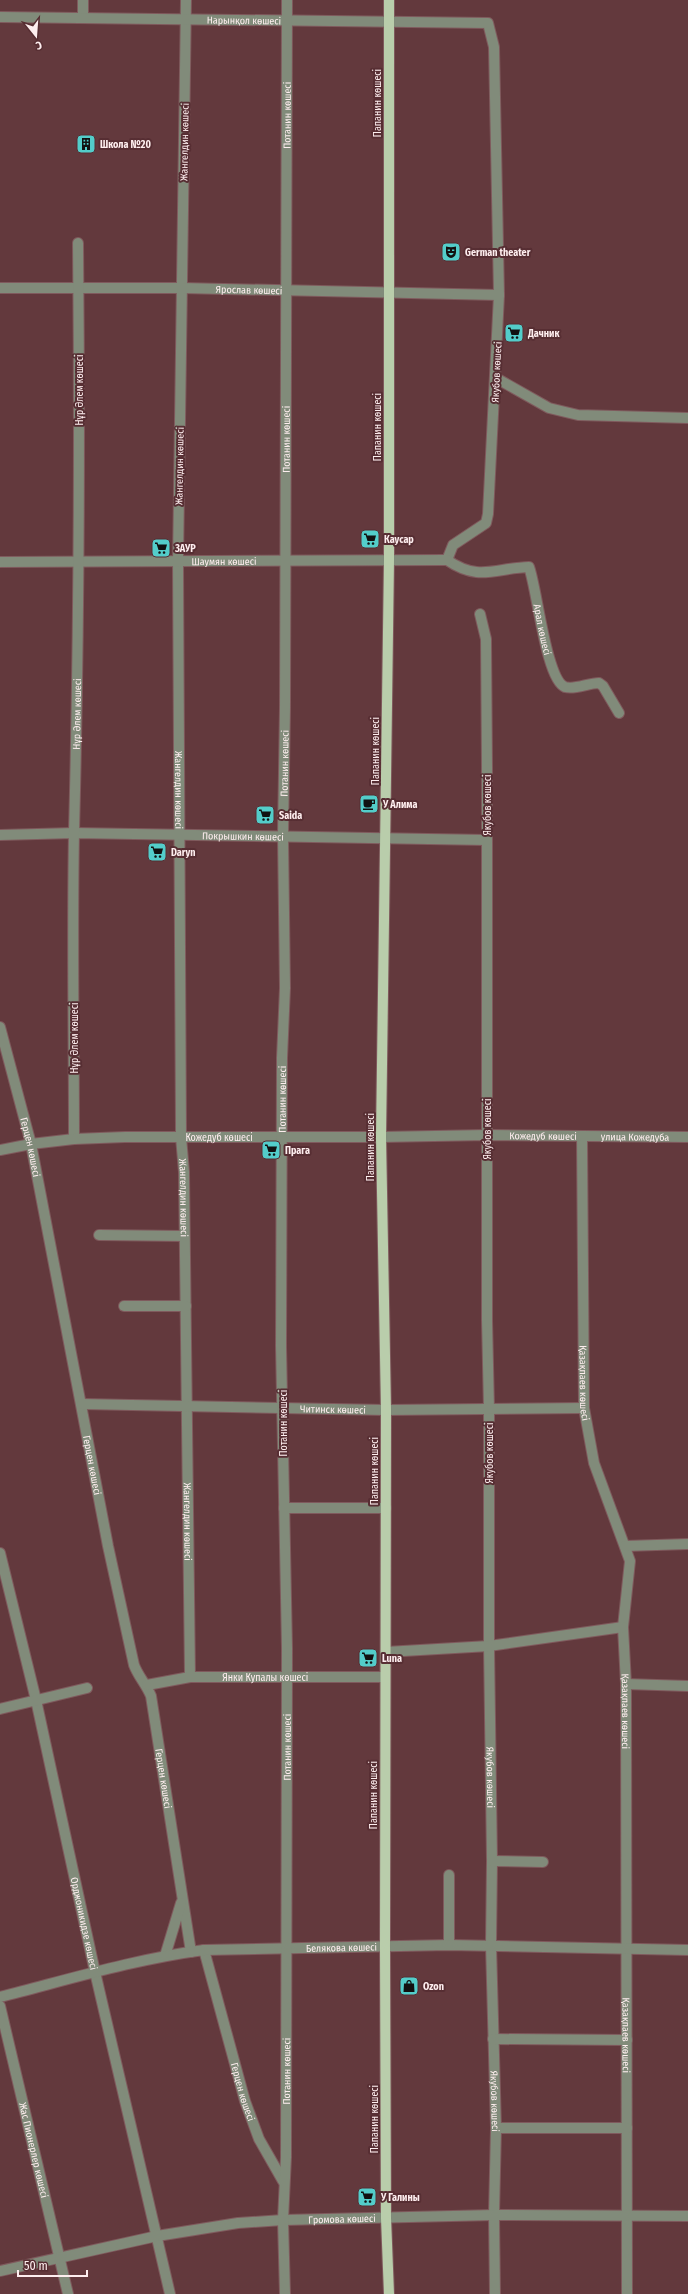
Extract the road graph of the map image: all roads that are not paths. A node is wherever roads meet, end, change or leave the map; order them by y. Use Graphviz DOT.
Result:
graph roads {
  1 [pos="83,0"];
  2 [pos="186,0"];
  3 [pos="286,0"];
  4 [pos="389,0"];
  5 [pos="0,17"];
  6 [pos="83,17"];
  7 [pos="186,18"];
  8 [pos="286,21"];
  9 [pos="389,22"];
  10 [pos="488,23"];
  11 [pos="78,243"];
  12 [pos="0,288"];
  13 [pos="78,288"];
  14 [pos="182,288"];
  15 [pos="285,290"];
  16 [pos="390,292"];
  17 [pos="499,295"];
  18 [pos="496,378"];
  19 [pos="688,418"];
  20 [pos="389,560"];
  21 [pos="447,560"];
  22 [pos="0,562"];
  23 [pos="79,562"];
  24 [pos="178,562"];
  25 [pos="285,562"];
  26 [pos="480,614"];
  27 [pos="619,712"];
  28 [pos="74,833"];
  29 [pos="0,835"];
  30 [pos="179,836"];
  31 [pos="283,836"];
  32 [pos="386,837"];
  33 [pos="487,840"];
  34 [pos="0,1027"];
  35 [pos="487,1135"];
  36 [pos="582,1136"];
  37 [pos="182,1137"];
  38 [pos="283,1137"];
  39 [pos="382,1137"];
  40 [pos="688,1137"];
  41 [pos="74,1139"];
  42 [pos="30,1144"];
  43 [pos="0,1150"];
  44 [pos="99,1236"];
  45 [pos="184,1236"];
  46 [pos="124,1306"];
  47 [pos="186,1306"];
  48 [pos="82,1404"];
  49 [pos="188,1405"];
  50 [pos="283,1406"];
  51 [pos="584,1408"];
  52 [pos="489,1409"];
  53 [pos="386,1410"];
  54 [pos="284,1508"];
  55 [pos="386,1508"];
  56 [pos="688,1544"];
  57 [pos="625,1546"];
  58 [pos="0,1553"];
  59 [pos="623,1627"];
  60 [pos="489,1646"];
  61 [pos="386,1652"];
  62 [pos="190,1677"];
  63 [pos="287,1677"];
  64 [pos="385,1677"];
  65 [pos="626,1684"];
  66 [pos="146,1685"];
  67 [pos="688,1686"];
  68 [pos="87,1688"];
  69 [pos="36,1700"];
  70 [pos="0,1709"];
  71 [pos="492,1861"];
  72 [pos="543,1862"];
  73 [pos="449,1875"];
  74 [pos="182,1902"];
  75 [pos="448,1945"];
  76 [pos="491,1945"];
  77 [pos="287,1947"];
  78 [pos="385,1947"];
  79 [pos="627,1948"];
  80 [pos="204,1950"];
  81 [pos="688,1950"];
  82 [pos="191,1952"];
  83 [pos="165,1956"];
  84 [pos="95,1972"];
  85 [pos="0,1997"];
  86 [pos="0,2006"];
  87 [pos="493,2038"];
  88 [pos="627,2040"];
  89 [pos="496,2128"];
  90 [pos="627,2128"];
  91 [pos="284,2181"];
  92 [pos="494,2216"];
  93 [pos="688,2216"];
  94 [pos="627,2217"];
  95 [pos="386,2218"];
  96 [pos="283,2220"];
  97 [pos="157,2236"];
  98 [pos="60,2256"];
  99 [pos="0,2271"];
  100 [pos="68,2294"];
  101 [pos="170,2294"];
  102 [pos="285,2294"];
  103 [pos="389,2294"];
  104 [pos="495,2294"];
  105 [pos="627,2294"];
  1 -- 6 [label="street"];
  2 -- 7 [label="street, Жангелдин көшесі"];
  3 -- 8 [label="street, Потанин көшесі"];
  4 -- 9 [label="main road, Папанин көшесі"];
  5 -- 6 [label="street, Нарынқол көшесі"];
  6 -- 7 [label="street, Нарынқол көшесі"];
  7 -- 8 [label="street, Нарынқол көшесі"];
  7 -- 14 [label="street, Жангелдин көшесі"];
  8 -- 9 [label="street, Нарынқол көшесі"];
  8 -- 15 [label="street, Потанин көшесі"];
  9 -- 10 [label="street, Нарынқол көшесі"];
  9 -- 16 [label="main road, Папанин көшесі"];
  10 -- 17 [label="street, Якубов көшесі"];
  11 -- 13 [label="street, Нұр Әлем көшесі"];
  12 -- 13 [label="street, Ярослав көшесі"];
  13 -- 14 [label="street, Ярослав көшесі"];
  13 -- 23 [label="street, Нұр Әлем көшесі"];
  14 -- 15 [label="street, Ярослав көшесі"];
  14 -- 24 [label="street, Жангелдин көшесі"];
  15 -- 16 [label="street, Ярослав көшесі"];
  15 -- 25 [label="street, Потанин көшесі"];
  16 -- 17 [label="street, Ярослав көшесі"];
  16 -- 20 [label="main road, Папанин көшесі"];
  17 -- 18 [label="street, Якубов көшесі"];
  18 -- 19 [label="street"];
  18 -- 21 [label="street, Якубов көшесі"];
  20 -- 21 [label="street, Шаумян көшесі"];
  20 -- 25 [label="street, Шаумян көшесі"];
  20 -- 32 [label="main road, Папанин көшесі"];
  21 -- 27 [label="street, Арал көшесі"];
  22 -- 23 [label="street, Шаумян көшесі"];
  23 -- 24 [label="street, Шаумян көшесі"];
  23 -- 28 [label="street, Нұр Әлем көшесі"];
  24 -- 25 [label="street, Шаумян көшесі"];
  24 -- 30 [label="street, Жангелдин көшесі"];
  25 -- 31 [label="street, Потанин көшесі"];
  26 -- 33 [label="street, Якубов көшесі"];
  28 -- 29 [label="street, Покрышкин көшесі"];
  28 -- 30 [label="street, Покрышкин көшесі"];
  28 -- 41 [label="street, Нұр Әлем көшесі"];
  30 -- 31 [label="street, Покрышкин көшесі"];
  30 -- 37 [label="street, Жангелдин көшесі"];
  31 -- 32 [label="street, Покрышкин көшесі"];
  31 -- 38 [label="street, Потанин көшесі"];
  32 -- 33 [label="street, Покрышкин көшесі"];
  32 -- 39 [label="main road, Папанин көшесі"];
  33 -- 35 [label="street, Якубов көшесі"];
  34 -- 42 [label="street, Герцен көшесі"];
  35 -- 36 [label="street, Кожедуб көшесі"];
  35 -- 39 [label="street, Кожедуб көшесі"];
  35 -- 52 [label="street, Якубов көшесі"];
  36 -- 40 [label="street, улица Кожедуба"];
  36 -- 51 [label="street, Қазақпаев көшесі"];
  37 -- 38 [label="street, Кожедуб көшесі"];
  37 -- 41 [label="street, Кожедуб көшесі"];
  37 -- 45 [label="street, Жангелдин көшесі"];
  38 -- 39 [label="street, Кожедуб көшесі"];
  38 -- 50 [label="street, Потанин көшесі"];
  39 -- 53 [label="main road, Папанин көшесі"];
  41 -- 42 [label="street, Кожедуб көшесі"];
  42 -- 43 [label="street, Кожедуб көшесі"];
  42 -- 48 [label="street, Герцен көшесі"];
  44 -- 45 [label="street"];
  45 -- 47 [label="street, Жангелдин көшесі"];
  46 -- 47 [label="street"];
  47 -- 49 [label="street, Жангелдин көшесі"];
  48 -- 49 [label="street, Читинск көшесі"];
  48 -- 66 [label="street, Герцен көшесі"];
  49 -- 50 [label="street, Читинск көшесі"];
  49 -- 62 [label="street, Жангелдин көшесі"];
  50 -- 53 [label="street, Читинск көшесі"];
  50 -- 54 [label="street, Потанин көшесі"];
  51 -- 52 [label="street, Читинск көшесі"];
  51 -- 57 [label="street, Қазақпаев көшесі"];
  52 -- 53 [label="street, Читинск көшесі"];
  52 -- 60 [label="street, Якубов көшесі"];
  53 -- 55 [label="main road, Папанин көшесі"];
  54 -- 55 [label="street"];
  54 -- 63 [label="street, Потанин көшесі"];
  55 -- 61 [label="main road, Папанин көшесі"];
  56 -- 57 [label="street"];
  57 -- 59 [label="street, Қазақпаев көшесі"];
  58 -- 69 [label="street, Орджоникидзе көшесі"];
  59 -- 60 [label="street"];
  59 -- 65 [label="street, Қазақпаев көшесі"];
  60 -- 61 [label="street"];
  60 -- 71 [label="street, Якубов көшесі"];
  61 -- 64 [label="main road, Папанин көшесі"];
  62 -- 63 [label="street, Янки Купалы көшесі"];
  62 -- 66 [label="street, Янки Купалы көшесі"];
  63 -- 64 [label="street, Янки Купалы көшесі"];
  63 -- 77 [label="street, Потанин көшесі"];
  64 -- 78 [label="main road, Папанин көшесі"];
  65 -- 67 [label="street"];
  65 -- 79 [label="street, Қазақпаев көшесі"];
  66 -- 74 [label="street, Герцен көшесі"];
  68 -- 69 [label="street"];
  69 -- 70 [label="street"];
  69 -- 84 [label="street, Орджоникидзе көшесі"];
  71 -- 72 [label="street"];
  71 -- 76 [label="street, Якубов көшесі"];
  73 -- 75 [label="street"];
  74 -- 82 [label="street, Герцен көшесі"];
  74 -- 83 [label="street"];
  75 -- 76 [label="street, Белякова көшесі"];
  75 -- 78 [label="street, Белякова көшесі"];
  76 -- 79 [label="street, Белякова көшесі"];
  76 -- 87 [label="street, Якубов көшесі"];
  77 -- 78 [label="street, Белякова көшесі"];
  77 -- 80 [label="street, Белякова көшесі"];
  77 -- 91 [label="street, Потанин көшесі"];
  78 -- 95 [label="main road, Папанин көшесі"];
  79 -- 81 [label="street, Белякова көшесі"];
  79 -- 88 [label="street, Қазақпаев көшесі"];
  80 -- 82 [label="street, Белякова көшесі"];
  80 -- 91 [label="street, Герцен көшесі"];
  82 -- 83 [label="street, Белякова көшесі"];
  83 -- 84 [label="street, Белякова көшесі"];
  84 -- 85 [label="street, Белякова көшесі"];
  84 -- 97 [label="street, Орджоникидзе көшесі"];
  86 -- 98 [label="street, Жас Пионерлер көшесі"];
  87 -- 88 [label="street"];
  87 -- 89 [label="street, Якубов көшесі"];
  88 -- 90 [label="street, Қазақпаев көшесі"];
  89 -- 90 [label="street"];
  89 -- 92 [label="street, Якубов көшесі"];
  90 -- 94 [label="street, Қазақпаев көшесі"];
  91 -- 96 [label="street, Потанин көшесі"];
  92 -- 94 [label="street, Громова көшесі"];
  92 -- 95 [label="street, Громова көшесі"];
  92 -- 104 [label="street, Якубов көшесі"];
  93 -- 94 [label="street, Громова көшесі"];
  94 -- 105 [label="street, Қазақпаев көшесі"];
  95 -- 96 [label="street, Громова көшесі"];
  95 -- 103 [label="main road, Папанин көшесі"];
  96 -- 97 [label="street, Громова көшесі"];
  96 -- 102 [label="street, Потанин көшесі"];
  97 -- 98 [label="street, Громова көшесі"];
  97 -- 101 [label="street, Орджоникидзе көшесі"];
  98 -- 99 [label="street, Громова көшесі"];
  98 -- 100 [label="street, Жас Пионерлер көшесі"];
}
